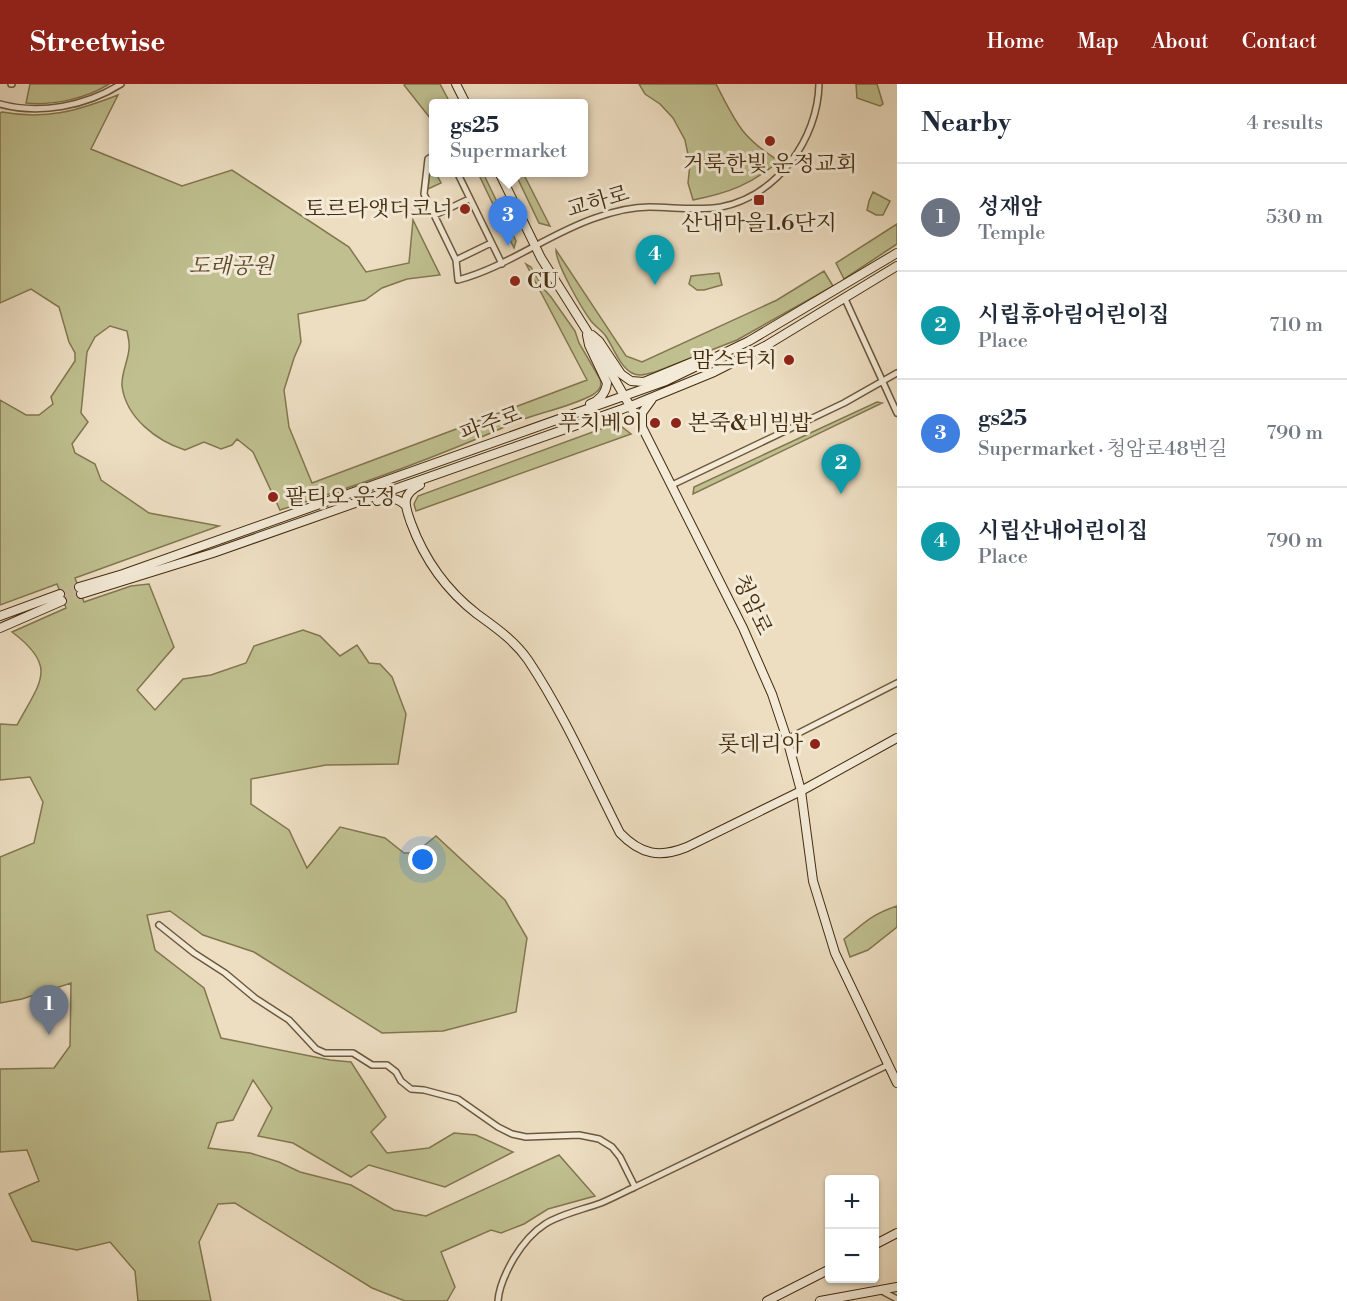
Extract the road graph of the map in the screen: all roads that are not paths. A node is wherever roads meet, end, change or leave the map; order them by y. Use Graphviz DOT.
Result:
graph roads {
  1 [pos="121,84"];
  2 [pos="456,84"];
  3 [pos="819,84"];
  4 [pos="464,99"];
  5 [pos="0,104"];
  6 [pos="429,158"];
  7 [pos="459,177"];
  8 [pos="501,177"];
  9 [pos="469,199"];
  10 [pos="435,214"];
  11 [pos="491,243"];
  12 [pos="535,246"];
  13 [pos="897,253"];
  14 [pos="456,260"];
  15 [pos="501,264"];
  16 [pos="897,266"];
  17 [pos="845,299"];
  18 [pos="587,331"];
  19 [pos="727,352"];
  20 [pos="897,373"];
  21 [pos="883,382"];
  22 [pos="660,394"];
  23 [pos="625,397"];
  24 [pos="630,406"];
  25 [pos="897,413"];
  26 [pos="604,415"];
  27 [pos="642,427"];
  28 [pos="521,433"];
  29 [pos="436,475"];
  30 [pos="672,485"];
  31 [pos="405,506"];
  32 [pos="345,508"];
  33 [pos="0,616"];
  34 [pos="0,628"];
  35 [pos="897,683"];
  36 [pos="897,738"];
  37 [pos="787,739"];
  38 [pos="801,791"];
  39 [pos="159,925"];
  40 [pos="888,1065"];
  41 [pos="897,1083"];
  42 [pos="635,1187"];
  43 [pos="897,1233"];
  44 [pos="879,1242"];
  45 [pos="825,1272"];
  46 [pos="897,1287"];
  47 [pos="878,1290"];
  48 [pos="897,1299"];
  49 [pos="498,1301"];
  50 [pos="767,1301"];
  51 [pos="820,1301"];
  1 -- 5 [label="street"];
  2 -- 4 [label="main road"];
  3 -- 12 [label="street, 교하로"];
  6 -- 10 [label="street"];
  7 -- 9 [label="street"];
  8 -- 12 [label="main road, 청암로"];
  9 -- 10 [label="street"];
  9 -- 11 [label="street"];
  10 -- 14 [label="street"];
  11 -- 14 [label="street"];
  11 -- 15 [label="street"];
  12 -- 15 [label="street, 교하로"];
  12 -- 18 [label="main road, 청암로"];
  13 -- 19 [label="main road, 파주로"];
  14 -- 15 [label="street, 교하로"];
  16 -- 17 [label="main road, 파주로"];
  17 -- 21 [label="street"];
  17 -- 22 [label="main road, 파주로"];
  18 -- 19 [label="main road"];
  18 -- 23 [label="main road, 청암로"];
  18 -- 28 [label="main road"];
  19 -- 23 [label="main road, 파주로"];
  20 -- 21 [label="street"];
  21 -- 25 [label="street"];
  21 -- 30 [label="street"];
  22 -- 24 [label="main road, 파주로"];
  22 -- 27 [label="main road"];
  23 -- 24 [label="main road, 청암로"];
  23 -- 28 [label="main road, 파주로"];
  24 -- 26 [label="main road, 파주로"];
  24 -- 27 [label="main road, 청암로"];
  26 -- 27 [label="main road"];
  26 -- 29 [label="main road, 파주로"];
  27 -- 30 [label="main road, 청암로"];
  28 -- 32 [label="main road, 파주로"];
  29 -- 31 [label="main road"];
  29 -- 32 [label="main road, 파주로"];
  30 -- 37 [label="main road, 청암로"];
  31 -- 32 [label="main road"];
  31 -- 38 [label="main road"];
  33 -- 34 [label="main road"];
  35 -- 37 [label="street"];
  36 -- 38 [label="main road"];
  37 -- 38 [label="main road, 청암로"];
  38 -- 40 [label="main road, 청암로"];
  39 -- 42 [label="street"];
  40 -- 41 [label="main road, 청암로"];
  40 -- 42 [label="street"];
  42 -- 49 [label="street"];
  43 -- 44 [label="main road"];
  45 -- 50 [label="main road"];
  46 -- 47 [label="main road"];
  47 -- 48 [label="street"];
  47 -- 51 [label="main road"];
}
